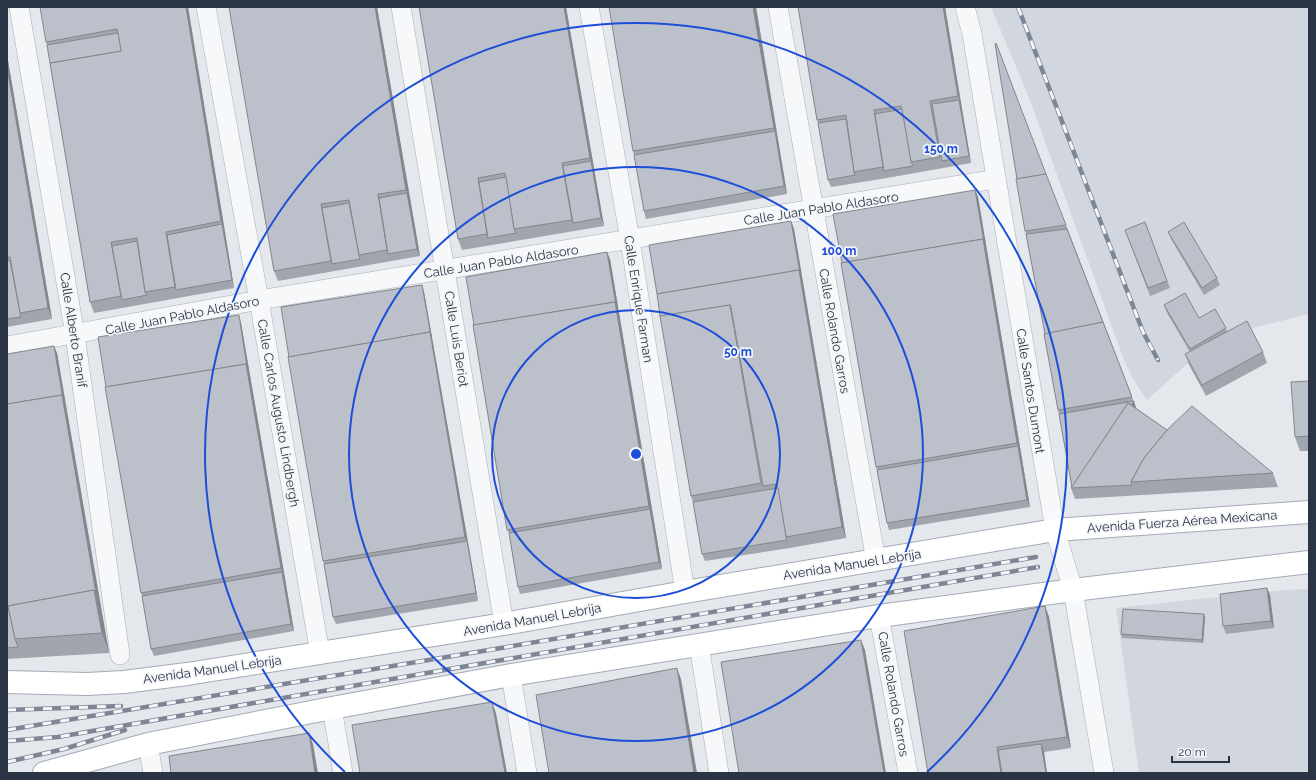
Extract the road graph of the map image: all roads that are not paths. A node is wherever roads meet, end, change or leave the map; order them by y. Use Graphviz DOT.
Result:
graph roads {
  1 [pos="19,7"];
  2 [pos="206,7"];
  3 [pos="401,7"];
  4 [pos="589,7"];
  5 [pos="778,7"];
  6 [pos="965,7"];
  7 [pos="996,179"];
  8 [pos="813,209"];
  9 [pos="630,240"];
  10 [pos="445,271"];
  11 [pos="259,300"];
  12 [pos="75,334"];
  13 [pos="7,346"];
  14 [pos="1309,512"];
  15 [pos="1055,530"];
  16 [pos="876,560"];
  17 [pos="1309,562"];
  18 [pos="1073,590"];
  19 [pos="685,592"];
  20 [pos="880,616"];
  21 [pos="504,624"];
  22 [pos="699,644"];
  23 [pos="320,654"];
  24 [pos="120,655"];
  25 [pos="511,675"];
  26 [pos="7,682"];
  27 [pos="332,708"];
  28 [pos="148,744"];
  29 [pos="44,773"];
  30 [pos="153,773"];
  31 [pos="343,773"];
  32 [pos="527,773"];
  33 [pos="719,773"];
  34 [pos="908,773"];
  35 [pos="1104,773"];
  1 -- 12 [label="street, Calle Alberto Branif"];
  2 -- 11 [label="street, Calle Carlos Augusto Lindbergh"];
  3 -- 10 [label="street, Calle Luis Beriot"];
  4 -- 9 [label="street, Calle Enrique Farman"];
  5 -- 8 [label="street, Calle Rolando Garros"];
  6 -- 7 [label="street, Calle Santos Dumont"];
  7 -- 8 [label="street, Calle Juan Pablo Aldasoro"];
  7 -- 15 [label="street, Calle Santos Dumont"];
  8 -- 9 [label="street, Calle Juan Pablo Aldasoro"];
  8 -- 16 [label="street, Calle Rolando Garros"];
  9 -- 10 [label="street, Calle Juan Pablo Aldasoro"];
  9 -- 19 [label="street, Calle Enrique Farman"];
  10 -- 11 [label="street, Calle Juan Pablo Aldasoro"];
  10 -- 21 [label="street, Calle Luis Beriot"];
  11 -- 12 [label="street, Calle Juan Pablo Aldasoro"];
  11 -- 23 [label="street, Calle Carlos Augusto Lindbergh"];
  12 -- 13 [label="street, Calle Juan Pablo Aldasoro"];
  12 -- 24 [label="street, Calle Alberto Branif"];
  14 -- 15 [label="main road, Avenida Fuerza Aérea Mexicana"];
  15 -- 16 [label="main road, Avenida Manuel Lebrija"];
  15 -- 18 [label="street, Calle Santos Dumont"];
  16 -- 19 [label="main road, Avenida Manuel Lebrija"];
  17 -- 18 [label="main road"];
  18 -- 20 [label="main road"];
  18 -- 35 [label="street, Calle Santos Dumont"];
  19 -- 21 [label="main road, Avenida Manuel Lebrija"];
  20 -- 22 [label="main road"];
  20 -- 34 [label="street, Calle Rolando Garros"];
  21 -- 23 [label="main road, Avenida Manuel Lebrija"];
  22 -- 25 [label="main road"];
  22 -- 33 [label="street"];
  23 -- 26 [label="main road, Avenida Manuel Lebrija"];
  25 -- 27 [label="main road"];
  25 -- 32 [label="street"];
  27 -- 28 [label="main road"];
  27 -- 31 [label="street"];
  28 -- 29 [label="main road"];
  28 -- 30 [label="street"];
}
